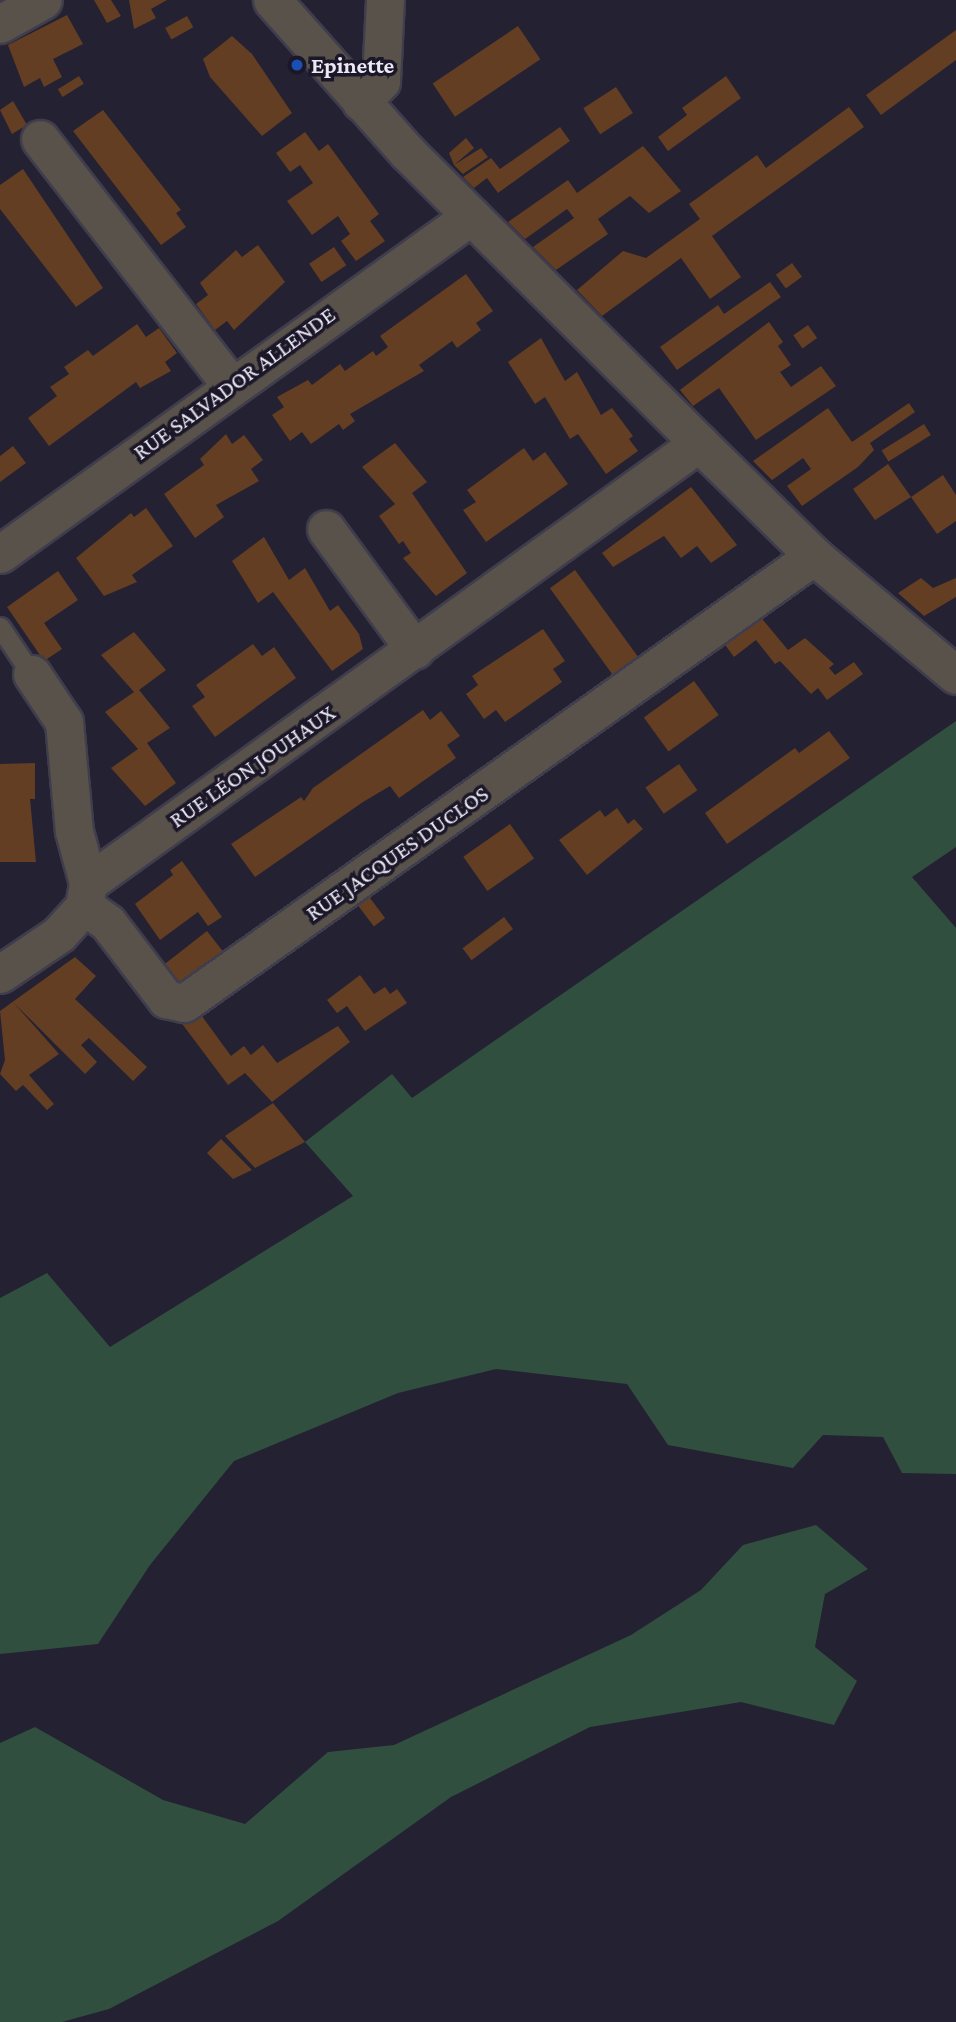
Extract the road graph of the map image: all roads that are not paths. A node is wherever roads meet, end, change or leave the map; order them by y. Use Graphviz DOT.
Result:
graph roads {
  1 [pos="44,0"];
  2 [pos="272,0"];
  3 [pos="385,0"];
  4 [pos="0,24"];
  5 [pos="361,102"];
  6 [pos="40,139"];
  7 [pos="471,216"];
  8 [pos="230,384"];
  9 [pos="699,443"];
  10 [pos="326,529"];
  11 [pos="0,554"];
  12 [pos="814,556"];
  13 [pos="0,627"];
  14 [pos="415,650"];
  15 [pos="29,670"];
  16 [pos="956,675"];
  17 [pos="86,894"];
  18 [pos="0,974"];
  1 -- 4 [label="street"];
  2 -- 5 [label="street"];
  3 -- 5 [label="street"];
  5 -- 7 [label="street"];
  6 -- 8 [label="street"];
  7 -- 8 [label="street, RUE SALVADOR ALLENDE"];
  7 -- 9 [label="street"];
  8 -- 11 [label="street, RUE SALVADOR ALLENDE"];
  9 -- 12 [label="street"];
  9 -- 14 [label="street, RUE LÉON JOUHAUX"];
  10 -- 14 [label="street"];
  12 -- 16 [label="street"];
  12 -- 17 [label="street, RUE JACQUES DUCLOS"];
  13 -- 15 [label="lane"];
  14 -- 17 [label="street, RUE LÉON JOUHAUX"];
  15 -- 17 [label="street"];
  17 -- 18 [label="street"];
}
